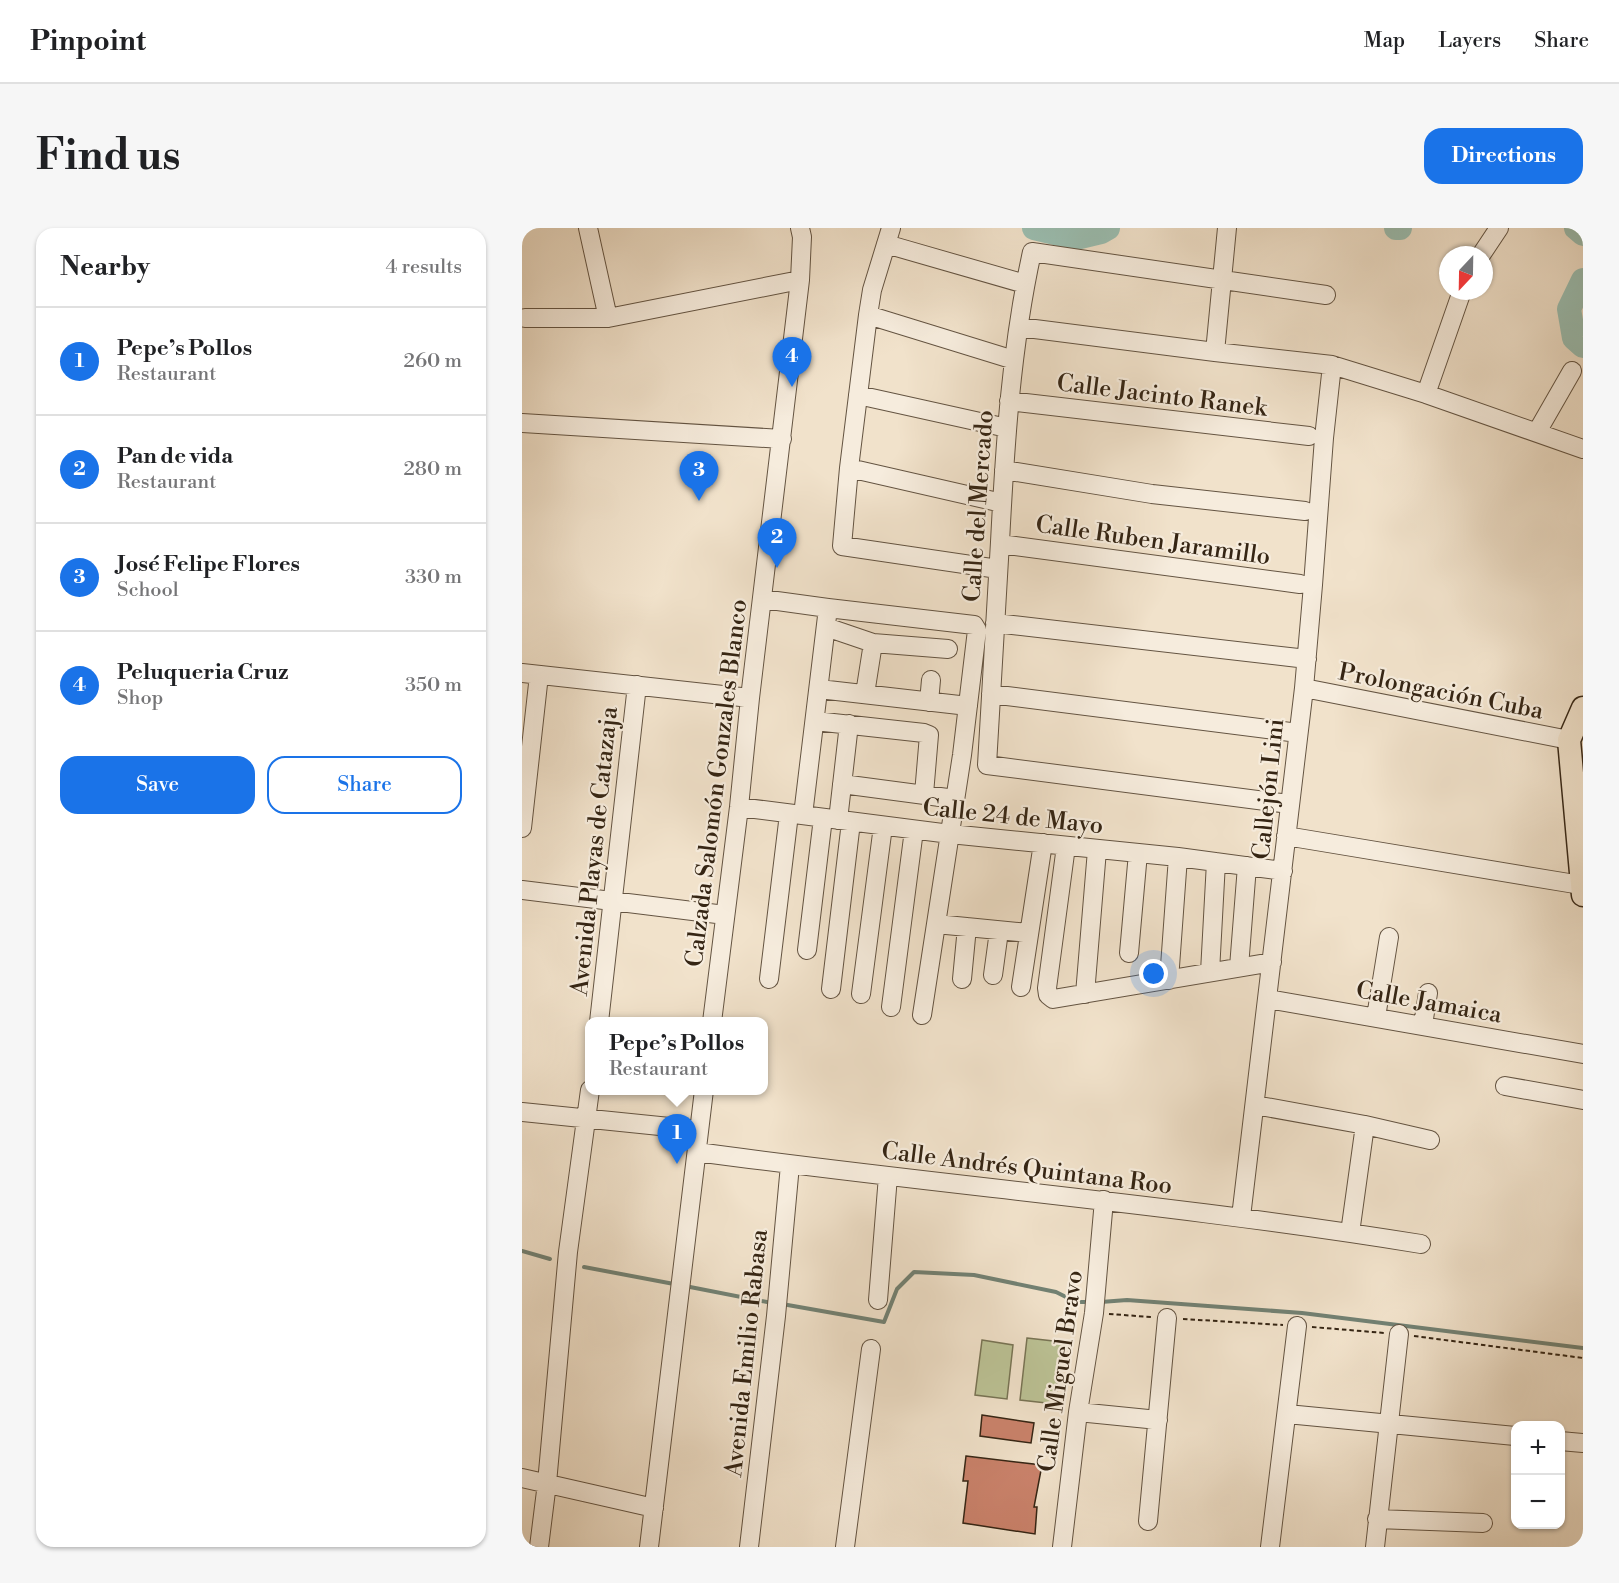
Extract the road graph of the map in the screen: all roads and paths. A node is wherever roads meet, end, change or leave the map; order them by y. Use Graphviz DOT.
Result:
graph roads {
  1 [pos="588,228"];
  2 [pos="800,228"];
  3 [pos="1227,228"];
  4 [pos="1498,228"];
  5 [pos="889,236"];
  6 [pos="1486,246"];
  7 [pos="800,280"];
  8 [pos="1223,280"];
  9 [pos="1025,284"];
  10 [pos="1326,295"];
  11 [pos="1459,300"];
  12 [pos="868,315"];
  13 [pos="525,318"];
  14 [pos="608,318"];
  15 [pos="1019,327"];
  16 [pos="1215,352"];
  17 [pos="1014,360"];
  18 [pos="1332,365"];
  19 [pos="1572,371"];
  20 [pos="1426,394"];
  21 [pos="858,395"];
  22 [pos="1009,401"];
  23 [pos="522,423"];
  24 [pos="1007,428"];
  25 [pos="1537,432"];
  26 [pos="1309,436"];
  27 [pos="782,439"];
  28 [pos="1583,449"];
  29 [pos="849,468"];
  30 [pos="1004,470"];
  31 [pos="1002,503"];
  32 [pos="1305,511"];
  33 [pos="1000,544"];
  34 [pos="998,568"];
  35 [pos="1300,584"];
  36 [pos="762,599"];
  37 [pos="828,608"];
  38 [pos="995,623"];
  39 [pos="826,627"];
  40 [pos="873,643"];
  41 [pos="948,649"];
  42 [pos="1306,659"];
  43 [pos="530,674"];
  44 [pos="931,680"];
  45 [pos="637,686"];
  46 [pos="1304,688"];
  47 [pos="819,689"];
  48 [pos="865,694"];
  49 [pos="991,694"];
  50 [pos="750,698"];
  51 [pos="929,702"];
  52 [pos="968,706"];
  53 [pos="1583,708"];
  54 [pos="815,721"];
  55 [pos="849,724"];
  56 [pos="1298,732"];
  57 [pos="1569,740"];
  58 [pos="842,784"];
  59 [pos="924,794"];
  60 [pos="955,799"];
  61 [pos="1289,804"];
  62 [pos="738,807"];
  63 [pos="796,815"];
  64 [pos="837,820"];
  65 [pos="883,826"];
  66 [pos="522,828"];
  67 [pos="914,830"];
  68 [pos="950,834"];
  69 [pos="1286,836"];
  70 [pos="1043,843"];
  71 [pos="1066,846"];
  72 [pos="1097,850"];
  73 [pos="1138,854"];
  74 [pos="1178,857"];
  75 [pos="1216,862"];
  76 [pos="1247,866"];
  77 [pos="1283,871"];
  78 [pos="522,890"];
  79 [pos="1582,890"];
  80 [pos="614,901"];
  81 [pos="725,915"];
  82 [pos="936,924"];
  83 [pos="967,927"];
  84 [pos="999,931"];
  85 [pos="1029,933"];
  86 [pos="1389,937"];
  87 [pos="807,950"];
  88 [pos="1129,952"];
  89 [pos="1272,962"];
  90 [pos="1239,968"];
  91 [pos="1210,972"];
  92 [pos="993,975"];
  93 [pos="769,979"];
  94 [pos="962,979"];
  95 [pos="1169,980"];
  96 [pos="1021,987"];
  97 [pos="831,989"];
  98 [pos="1428,993"];
  99 [pos="861,994"];
  100 [pos="1085,994"];
  101 [pos="1268,999"];
  102 [pos="891,1007"];
  103 [pos="922,1015"];
  104 [pos="600,1017"];
  105 [pos="713,1017"];
  106 [pos="1376,1017"];
  107 [pos="1423,1025"];
  108 [pos="1583,1054"];
  109 [pos="1505,1086"];
  110 [pos="589,1095"];
  111 [pos="703,1095"];
  112 [pos="1583,1100"];
  113 [pos="1255,1106"];
  114 [pos="522,1112"];
  115 [pos="587,1118"];
  116 [pos="1365,1125"];
  117 [pos="699,1130"];
  118 [pos="1430,1140"];
  119 [pos="697,1152"];
  120 [pos="790,1165"];
  121 [pos="888,1176"];
  122 [pos="1104,1200"];
  123 [pos="1241,1217"];
  124 [pos="1350,1233"];
  125 [pos="1421,1244"];
  126 [pos="878,1300"];
  127 [pos="1094,1313"];
  128 [pos="1167,1318"];
  129 [pos="1297,1326"];
  130 [pos="1399,1334"];
  131 [pos="871,1349"];
  132 [pos="1583,1358"];
  133 [pos="1078,1412"];
  134 [pos="1287,1414"];
  135 [pos="1158,1420"];
  136 [pos="1389,1423"];
  137 [pos="1511,1436"];
  138 [pos="1565,1441"];
  139 [pos="1583,1443"];
  140 [pos="522,1478"];
  141 [pos="547,1483"];
  142 [pos="654,1508"];
  143 [pos="1377,1519"];
  144 [pos="1148,1521"];
  145 [pos="1483,1523"];
  146 [pos="539,1547"];
  147 [pos="649,1547"];
  148 [pos="749,1547"];
  149 [pos="844,1547"];
  150 [pos="1062,1547"];
  151 [pos="1270,1547"];
  152 [pos="1375,1547"];
  1 -- 14 [label="street"];
  2 -- 7 [label="street, Calzada Salomón Gonzales Blanco"];
  3 -- 8 [label="street"];
  4 -- 6 [label="street"];
  5 -- 9 [label="street"];
  5 -- 12 [label="street"];
  7 -- 14 [label="street"];
  7 -- 27 [label="street, Calzada Salomón Gonzales Blanco"];
  8 -- 9 [label="street, Calle del Mercado"];
  8 -- 10 [label="street"];
  8 -- 16 [label="street"];
  9 -- 15 [label="street, Calle del Mercado"];
  11 -- 20 [label="street"];
  12 -- 17 [label="street"];
  12 -- 21 [label="street"];
  13 -- 14 [label="street"];
  15 -- 16 [label="street"];
  15 -- 17 [label="street, Calle del Mercado"];
  16 -- 18 [label="street"];
  17 -- 22 [label="street, Calle del Mercado"];
  18 -- 20 [label="street"];
  18 -- 42 [label="street, Callejón Lini"];
  19 -- 25 [label="street"];
  20 -- 25 [label="street"];
  21 -- 24 [label="street"];
  21 -- 29 [label="street"];
  22 -- 24 [label="street, Calle del Mercado"];
  22 -- 26 [label="street, Calle Jacinto Ranek"];
  23 -- 27 [label="street"];
  24 -- 30 [label="street, Calle del Mercado"];
  25 -- 28 [label="street"];
  27 -- 36 [label="street, Calzada Salomón Gonzales Blanco"];
  29 -- 31 [label="street"];
  29 -- 34 [label="street"];
  30 -- 31 [label="street, Calle del Mercado"];
  30 -- 32 [label="street"];
  31 -- 33 [label="street, Calle del Mercado"];
  33 -- 34 [label="street, Calle del Mercado"];
  33 -- 35 [label="street, Calle Ruben Jaramillo"];
  34 -- 38 [label="street, Calle del Mercado"];
  36 -- 37 [label="street"];
  36 -- 50 [label="street, Calzada Salomón Gonzales Blanco"];
  37 -- 39 [label="street"];
  37 -- 52 [label="street, Calle del Mercado"];
  38 -- 42 [label="street"];
  38 -- 49 [label="street, Calle del Mercado"];
  39 -- 40 [label="street"];
  39 -- 47 [label="street"];
  40 -- 41 [label="street"];
  40 -- 48 [label="street"];
  42 -- 46 [label="street, Callejón Lini"];
  43 -- 45 [label="street"];
  43 -- 66 [label="street"];
  44 -- 51 [label="street"];
  45 -- 50 [label="street"];
  45 -- 80 [label="street, Avenida Playas de Catazaja"];
  46 -- 56 [label="street, Callejón Lini"];
  46 -- 57 [label="street, Prolongación Cuba"];
  47 -- 48 [label="street"];
  47 -- 54 [label="street"];
  48 -- 51 [label="street"];
  49 -- 56 [label="street"];
  49 -- 61 [label="street, Calle del Mercado"];
  50 -- 62 [label="street, Calzada Salomón Gonzales Blanco"];
  51 -- 52 [label="street"];
  52 -- 60 [label="street, Calle del Mercado"];
  53 -- 57 [label="main road"];
  54 -- 55 [label="street"];
  54 -- 63 [label="street"];
  55 -- 58 [label="street"];
  55 -- 59 [label="street"];
  56 -- 61 [label="street, Callejón Lini"];
  57 -- 79 [label="main road"];
  58 -- 59 [label="street"];
  58 -- 64 [label="street"];
  59 -- 60 [label="street"];
  60 -- 68 [label="street, Calle del Mercado"];
  61 -- 69 [label="street, Callejón Lini"];
  62 -- 63 [label="street, Calle 24 de Mayo"];
  62 -- 81 [label="street, Calzada Salomón Gonzales Blanco"];
  63 -- 64 [label="street, Calle 24 de Mayo"];
  63 -- 93 [label="street"];
  64 -- 65 [label="street, Calle 24 de Mayo"];
  64 -- 87 [label="street"];
  64 -- 97 [label="street"];
  65 -- 67 [label="street, Calle 24 de Mayo"];
  65 -- 99 [label="street"];
  67 -- 68 [label="street, Calle 24 de Mayo"];
  67 -- 102 [label="street"];
  68 -- 70 [label="street, Calle 24 de Mayo"];
  68 -- 82 [label="street, Calle del Mercado"];
  69 -- 77 [label="street, Callejón Lini"];
  69 -- 79 [label="street"];
  70 -- 71 [label="street, Calle 24 de Mayo"];
  70 -- 85 [label="street"];
  71 -- 72 [label="street, Calle 24 de Mayo"];
  71 -- 100 [label="street"];
  72 -- 73 [label="street, Calle 24 de Mayo"];
  72 -- 100 [label="street"];
  73 -- 74 [label="street, Calle 24 de Mayo"];
  73 -- 88 [label="street"];
  74 -- 75 [label="street, Calle 24 de Mayo"];
  74 -- 95 [label="street"];
  75 -- 76 [label="street, Calle 24 de Mayo"];
  75 -- 91 [label="street"];
  76 -- 77 [label="street, Calle 24 de Mayo"];
  76 -- 90 [label="street"];
  77 -- 89 [label="street, Callejón Lini"];
  78 -- 80 [label="street"];
  80 -- 81 [label="street"];
  80 -- 104 [label="street, Avenida Playas de Catazaja"];
  81 -- 105 [label="street, Calzada Salomón Gonzales Blanco"];
  82 -- 83 [label="street"];
  82 -- 103 [label="street, Calle del Mercado"];
  83 -- 84 [label="street"];
  83 -- 94 [label="street"];
  84 -- 85 [label="street"];
  84 -- 92 [label="street"];
  85 -- 96 [label="street"];
  86 -- 106 [label="street"];
  89 -- 90 [label="street"];
  89 -- 101 [label="street, Callejón Lini"];
  90 -- 91 [label="street"];
  91 -- 95 [label="street"];
  95 -- 100 [label="street"];
  98 -- 107 [label="street"];
  101 -- 106 [label="street, Calle Jamaica"];
  101 -- 113 [label="street, Callejón Lini"];
  106 -- 107 [label="street, Calle Jamaica"];
  107 -- 108 [label="street, Calle Jamaica"];
  109 -- 112 [label="street"];
  110 -- 115 [label="street"];
  111 -- 117 [label="street"];
  113 -- 116 [label="street"];
  113 -- 123 [label="street, Callejón Lini"];
  114 -- 115 [label="street"];
  115 -- 117 [label="street"];
  115 -- 141 [label="street"];
  116 -- 118 [label="street"];
  116 -- 124 [label="street"];
  117 -- 119 [label="street"];
  119 -- 120 [label="street, Calle Andrés Quintana Roo"];
  119 -- 142 [label="street"];
  120 -- 121 [label="street, Calle Andrés Quintana Roo"];
  120 -- 148 [label="street, Avenida Emilio Rabasa"];
  121 -- 122 [label="street, Calle Andrés Quintana Roo"];
  121 -- 126 [label="street"];
  122 -- 123 [label="street, Calle Andrés Quintana Roo"];
  122 -- 127 [label="street, Calle Miguel Bravo"];
  123 -- 124 [label="street, Calle Andrés Quintana Roo"];
  124 -- 125 [label="street, Calle Andrés Quintana Roo"];
  127 -- 128 [label="path"];
  127 -- 133 [label="street, Calle Miguel Bravo"];
  128 -- 129 [label="path"];
  128 -- 135 [label="street"];
  129 -- 130 [label="path"];
  129 -- 134 [label="street"];
  130 -- 132 [label="path"];
  130 -- 136 [label="street"];
  131 -- 149 [label="street"];
  133 -- 135 [label="street"];
  133 -- 150 [label="street, Calle Miguel Bravo"];
  134 -- 136 [label="street"];
  134 -- 151 [label="street"];
  135 -- 144 [label="street"];
  136 -- 137 [label="street"];
  136 -- 143 [label="street"];
  138 -- 139 [label="street"];
  140 -- 141 [label="street"];
  141 -- 142 [label="street"];
  141 -- 146 [label="street"];
  142 -- 147 [label="street"];
  143 -- 145 [label="street"];
  143 -- 152 [label="street"];
}
